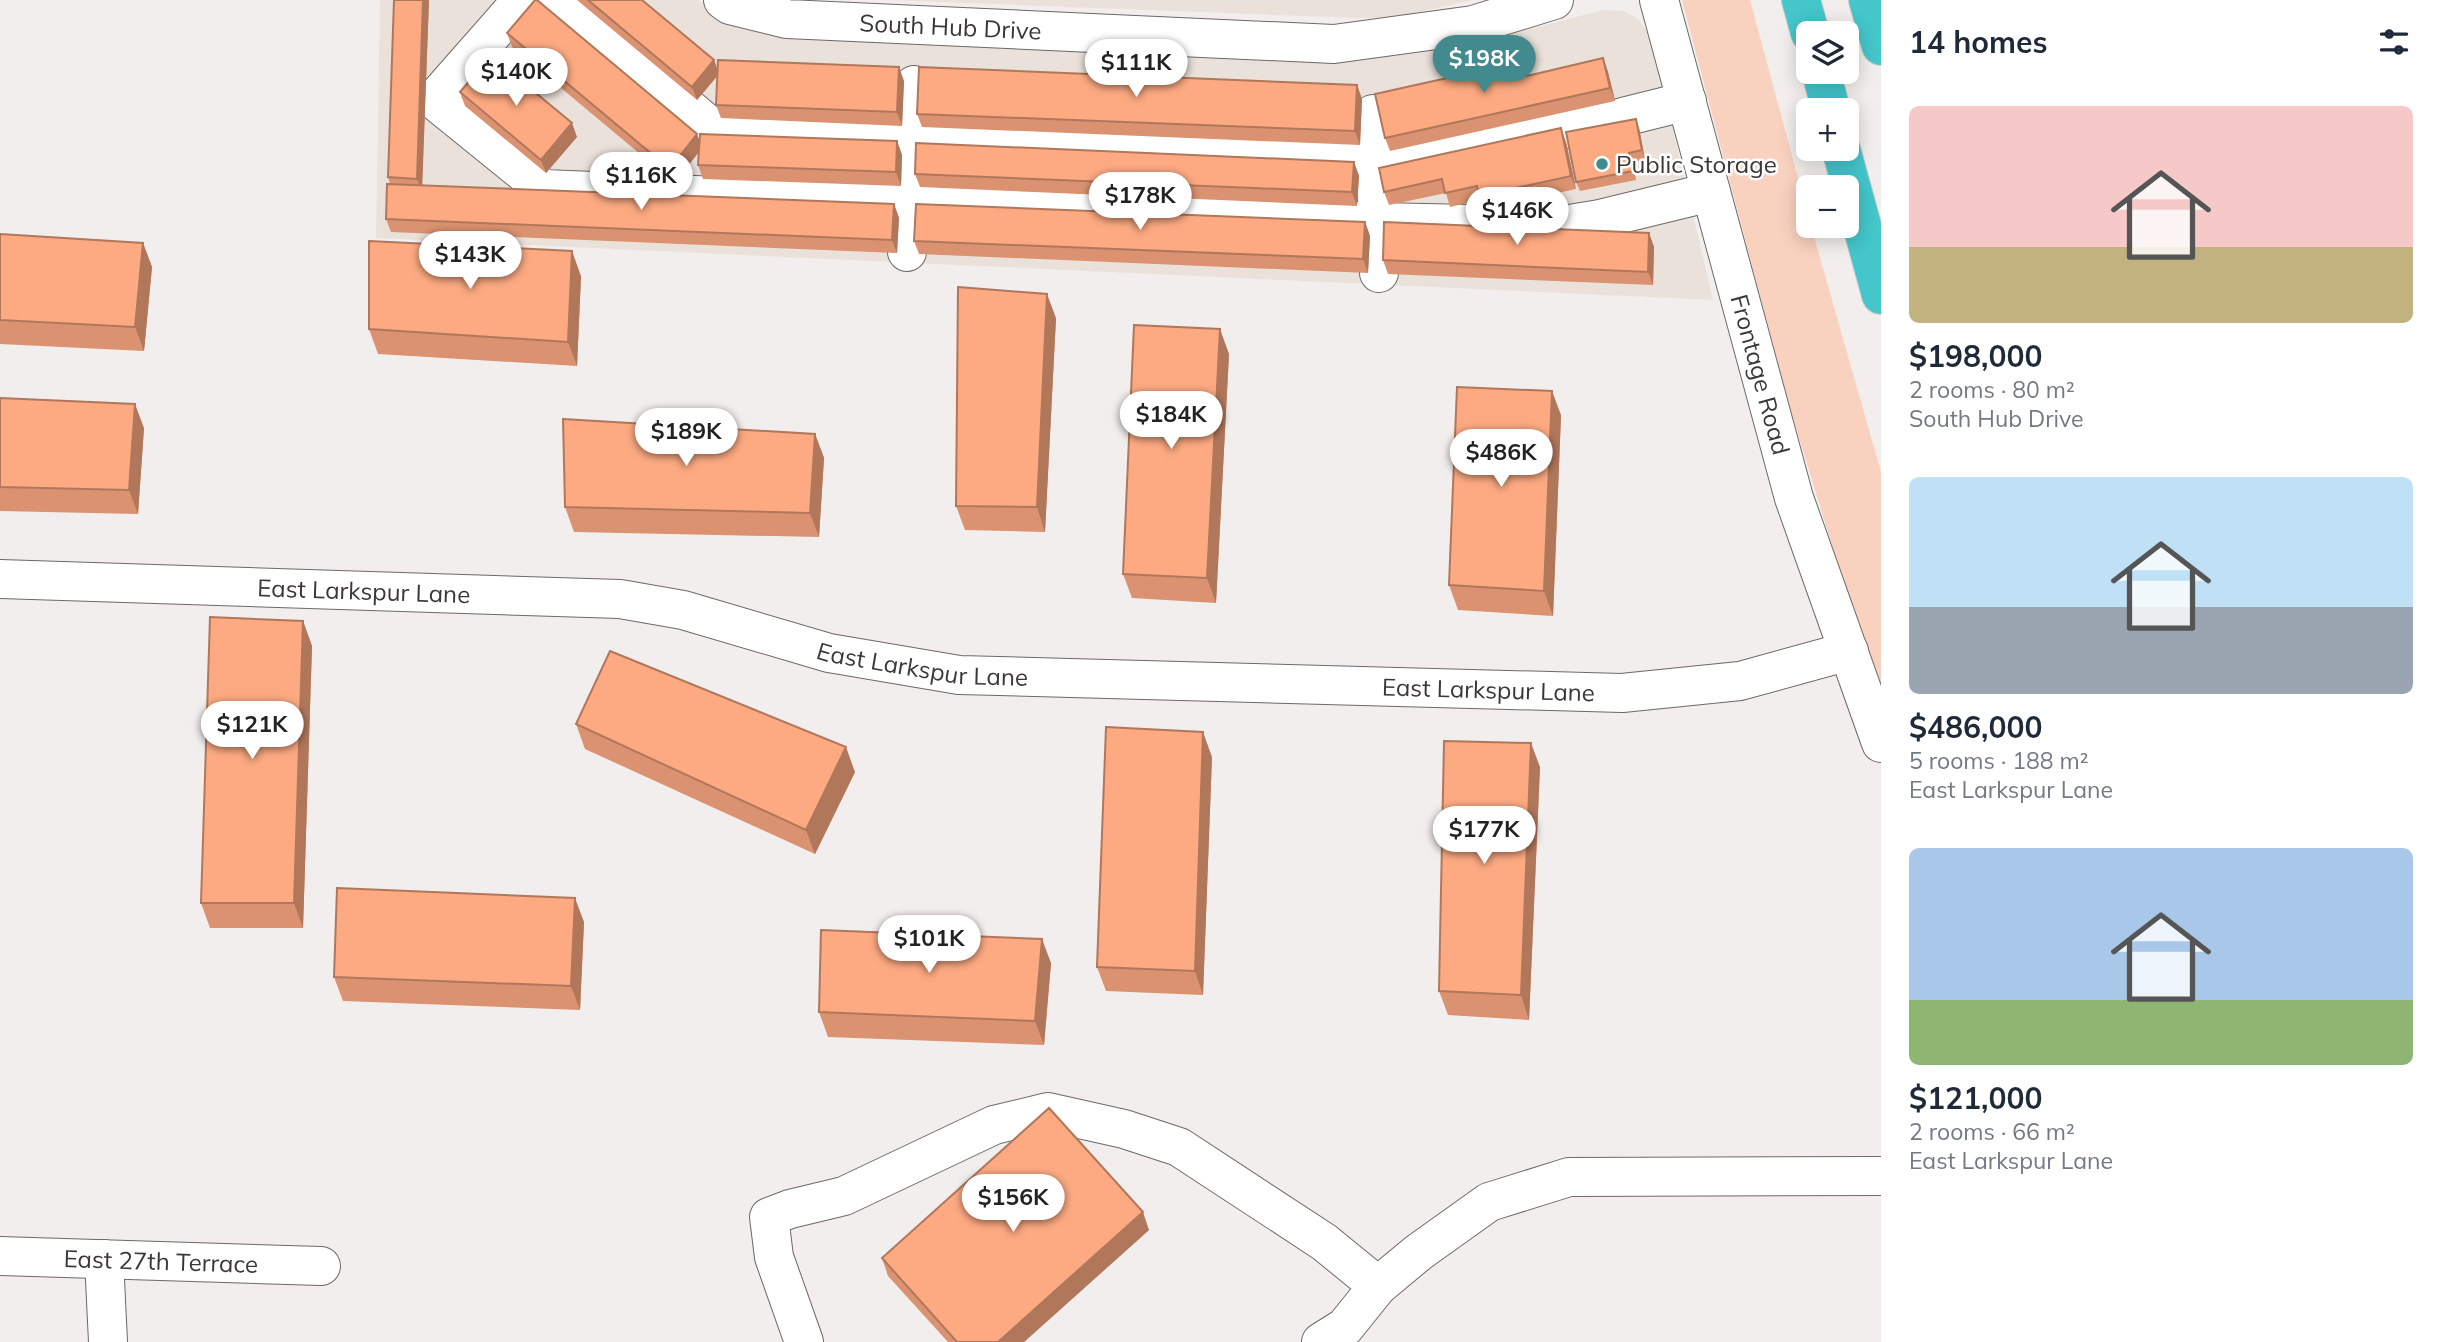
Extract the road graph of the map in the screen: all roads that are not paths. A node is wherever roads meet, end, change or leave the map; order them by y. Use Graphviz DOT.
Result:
graph roads {
  1 [pos="522,0"];
  2 [pos="560,0"];
  3 [pos="723,0"];
  4 [pos="1554,0"];
  5 [pos="1659,0"];
  6 [pos="1801,0"];
  7 [pos="1868,0"];
  8 [pos="879,12"];
  9 [pos="1057,16"];
  10 [pos="1807,21"];
  11 [pos="1881,46"];
  12 [pos="914,85"];
  13 [pos="1687,101"];
  14 [pos="1373,114"];
  15 [pos="911,142"];
  16 [pos="1844,161"];
  17 [pos="1374,162"];
  18 [pos="1711,192"];
  19 [pos="908,204"];
  20 [pos="1380,222"];
  21 [pos="907,252"];
  22 [pos="1379,273"];
  23 [pos="1881,295"];
  24 [pos="0,579"];
  25 [pos="1849,650"];
  26 [pos="1881,743"];
  27 [pos="1881,1176"];
  28 [pos="0,1256"];
  29 [pos="104,1259"];
  30 [pos="321,1266"];
  31 [pos="1378,1286"];
  32 [pos="108,1342"];
  33 [pos="804,1342"];
  34 [pos="1321,1342"];
  1 -- 19 [label="street"];
  2 -- 15 [label="street"];
  3 -- 8 [label="street, South Hub Drive"];
  4 -- 9 [label="street, South Hub Drive"];
  5 -- 13 [label="street, Frontage Road"];
  6 -- 10 [label="highway"];
  7 -- 11 [label="highway"];
  8 -- 9 [label="street, South Hub Drive"];
  12 -- 15 [label="street"];
  13 -- 17 [label="street"];
  13 -- 18 [label="street, Frontage Road"];
  14 -- 17 [label="street"];
  15 -- 17 [label="street"];
  15 -- 19 [label="street"];
  16 -- 23 [label="highway"];
  17 -- 20 [label="street"];
  18 -- 20 [label="street"];
  18 -- 25 [label="street, Frontage Road"];
  19 -- 20 [label="street"];
  19 -- 21 [label="street"];
  20 -- 22 [label="street"];
  24 -- 25 [label="street, East Larkspur Lane"];
  25 -- 26 [label="street, Frontage Road"];
  27 -- 31 [label="street"];
  28 -- 29 [label="street, East 27th Terrace"];
  29 -- 30 [label="street, East 27th Terrace"];
  29 -- 32 [label="street"];
  31 -- 33 [label="street"];
  31 -- 34 [label="street"];
}
